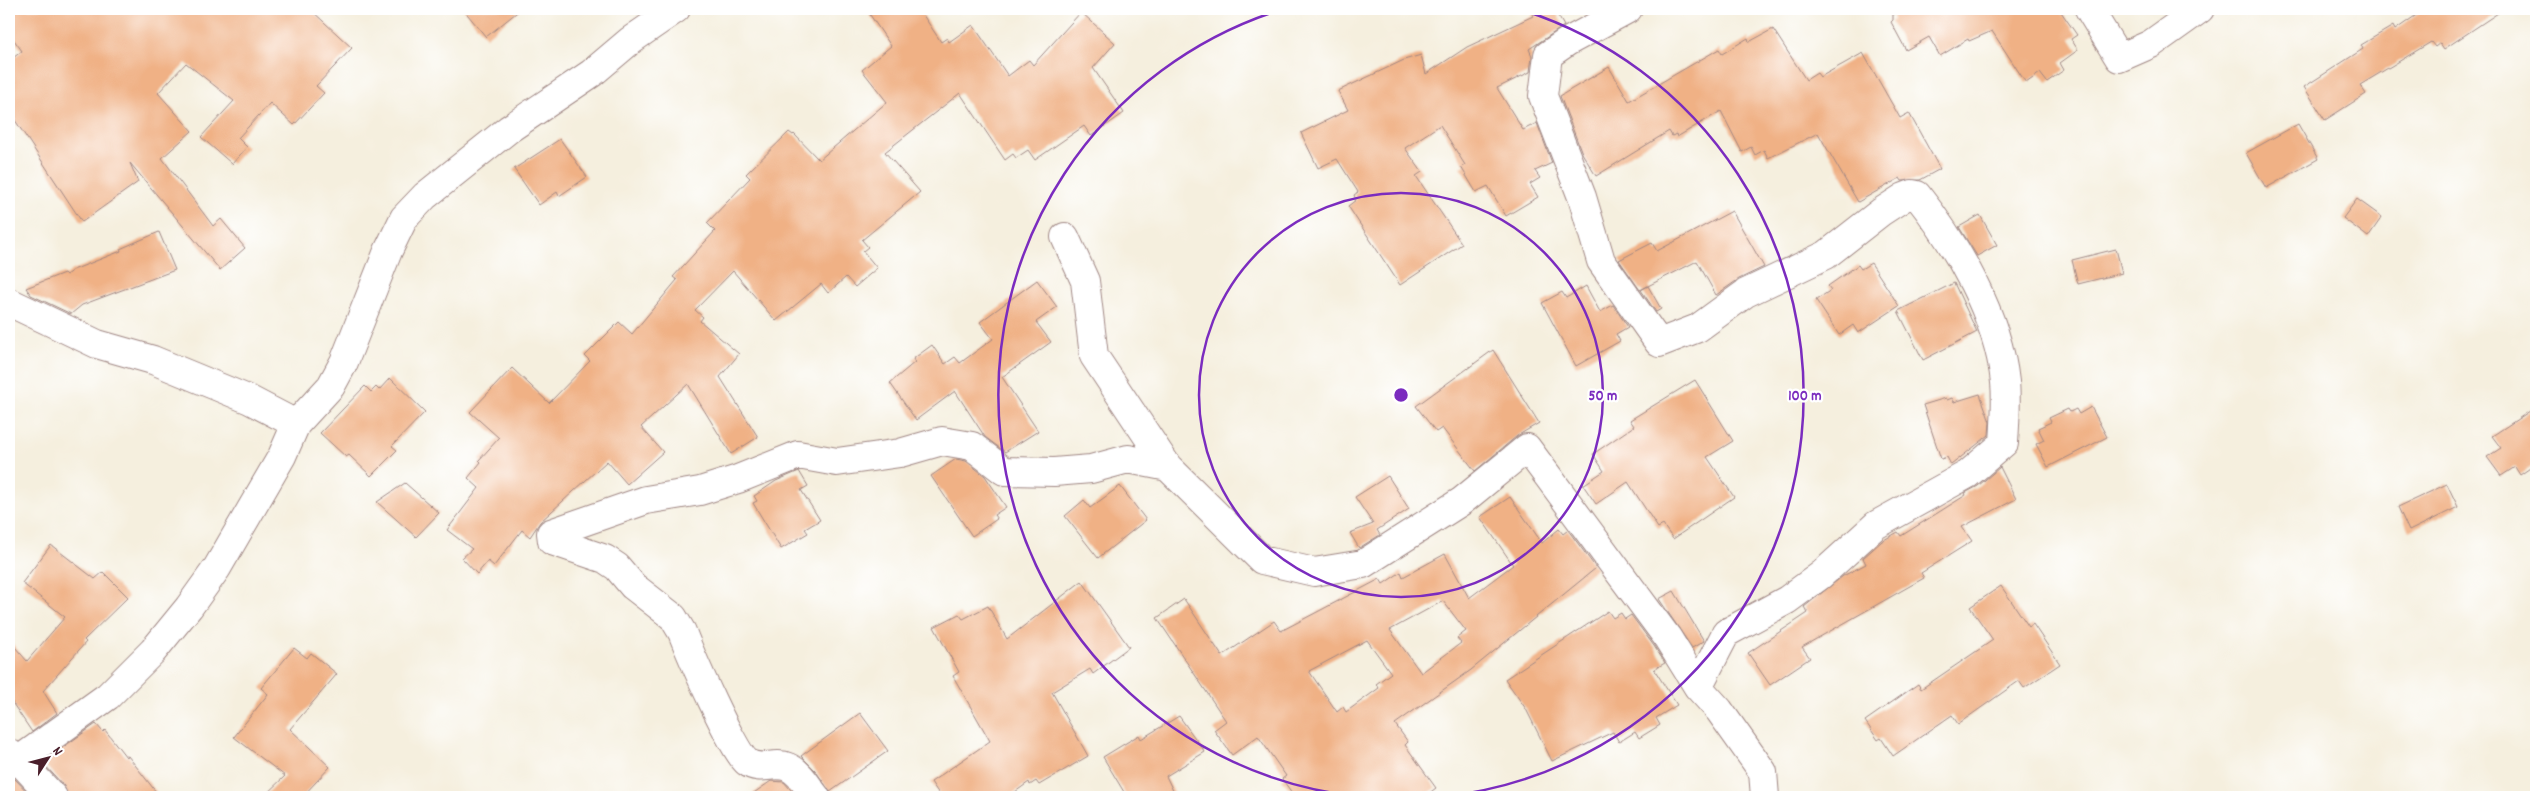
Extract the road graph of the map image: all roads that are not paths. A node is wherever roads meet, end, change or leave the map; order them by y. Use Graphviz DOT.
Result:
graph roads {
  1 [pos="676,9"];
  2 [pos="1628,9"];
  3 [pos="2089,9"];
  4 [pos="2200,9"];
  5 [pos="1065,237"];
  6 [pos="9,302"];
  7 [pos="296,424"];
  8 [pos="1168,467"];
  9 [pos="1698,687"];
  10 [pos="12,759"];
  11 [pos="53,797"];
  12 [pos="816,797"];
  13 [pos="1765,797"];
  1 -- 7 [label="street"];
  2 -- 9 [label="street"];
  3 -- 4 [label="street"];
  5 -- 8 [label="street"];
  6 -- 7 [label="street"];
  7 -- 10 [label="street"];
  8 -- 9 [label="street"];
  8 -- 12 [label="street"];
  9 -- 13 [label="street"];
  10 -- 11 [label="street"];
}
